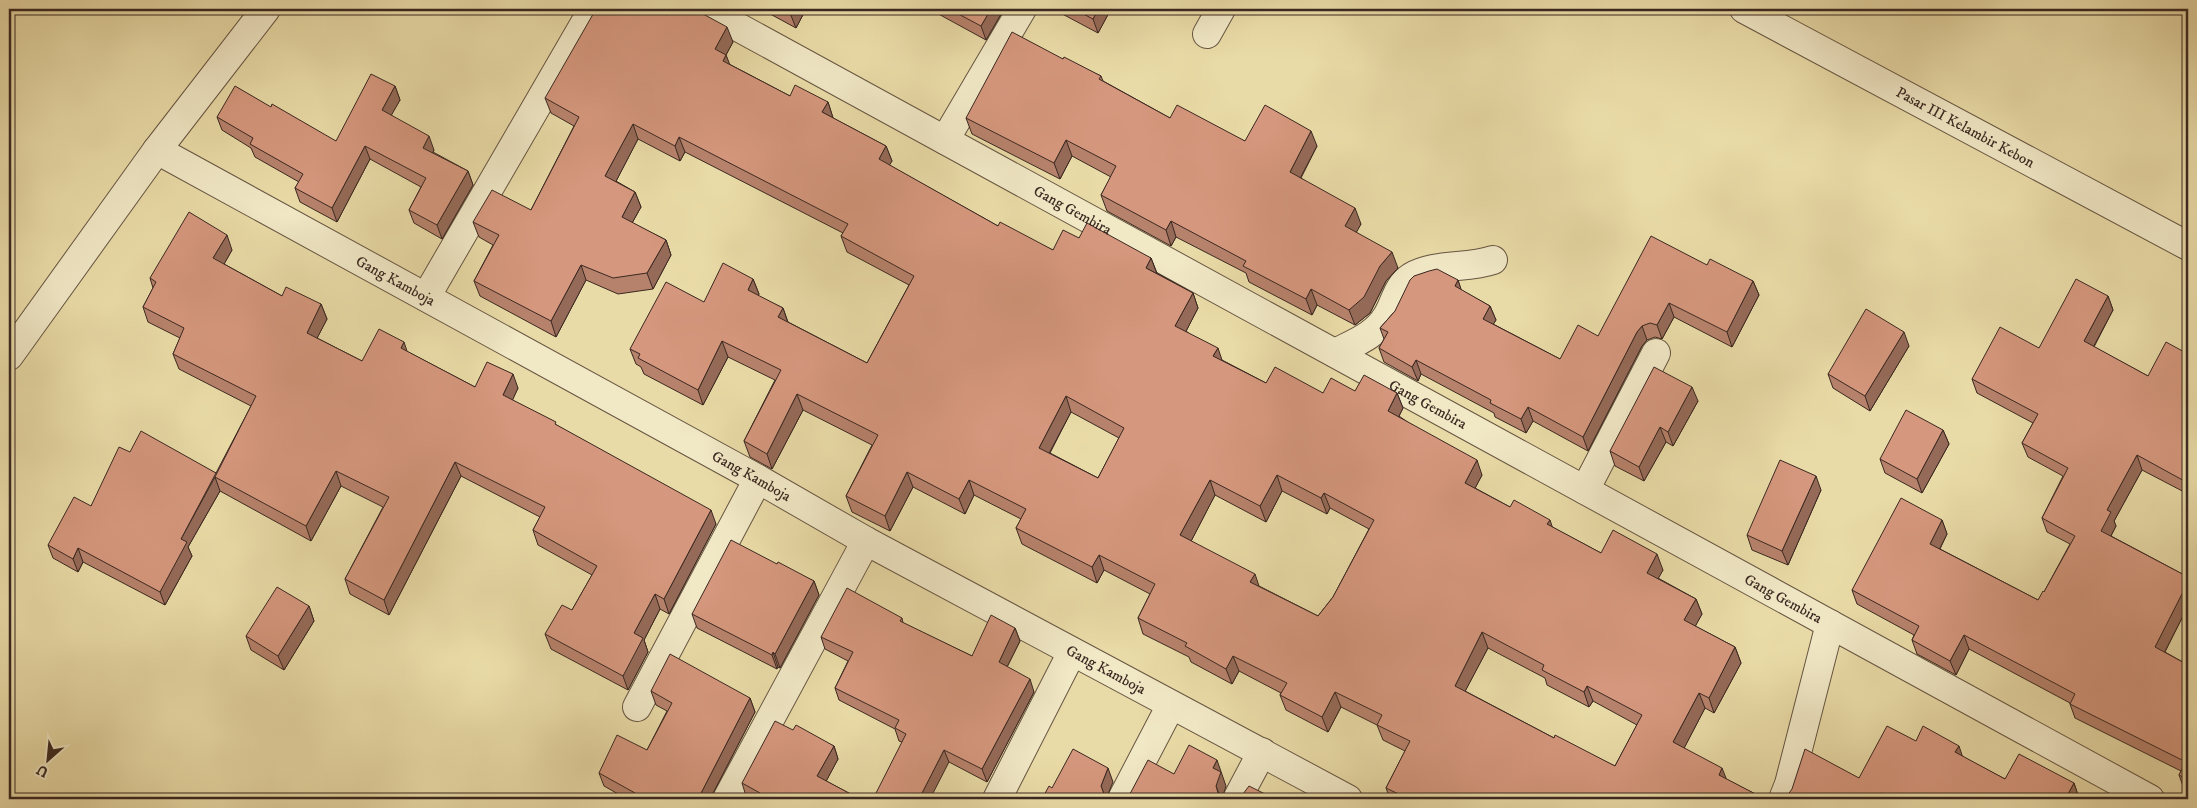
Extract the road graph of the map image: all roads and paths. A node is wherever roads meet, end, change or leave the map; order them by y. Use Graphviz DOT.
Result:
graph roads {
  1 [pos="266,9"];
  2 [pos="593,9"];
  3 [pos="705,9"];
  4 [pos="1022,9"];
  5 [pos="1221,9"];
  6 [pos="1744,9"];
  7 [pos="1207,34"];
  8 [pos="945,140"];
  9 [pos="157,150"];
  10 [pos="2188,246"];
  11 [pos="1493,260"];
  12 [pos="426,297"];
  13 [pos="1335,353"];
  14 [pos="1656,353"];
  15 [pos="9,356"];
  16 [pos="758,479"];
  17 [pos="1586,490"];
  18 [pos="866,542"];
  19 [pos="1830,624"];
  20 [pos="1072,652"];
  21 [pos="1171,705"];
  22 [pos="638,707"];
  23 [pos="1262,752"];
  24 [pos="727,799"];
  25 [pos="997,799"];
  26 [pos="1122,799"];
  27 [pos="1238,799"];
  28 [pos="1348,799"];
  29 [pos="1783,799"];
  30 [pos="2150,799"];
  1 -- 9 [label="street"];
  2 -- 12 [label="street"];
  3 -- 8 [label="street, Gang Gembira"];
  4 -- 8 [label="street"];
  5 -- 7 [label="street"];
  6 -- 10 [label="street, Pasar III Kelambir Kebon"];
  8 -- 13 [label="street, Gang Gembira"];
  9 -- 12 [label="street, Gang Kamboja"];
  9 -- 15 [label="street"];
  11 -- 13 [label="street"];
  12 -- 16 [label="street, Gang Kamboja"];
  13 -- 17 [label="street, Gang Gembira"];
  14 -- 17 [label="street"];
  16 -- 18 [label="street, Gang Kamboja"];
  16 -- 22 [label="street"];
  17 -- 19 [label="street, Gang Gembira"];
  18 -- 20 [label="street, Gang Kamboja"];
  18 -- 24 [label="street"];
  19 -- 29 [label="street"];
  19 -- 30 [label="street, Gang Gembira"];
  20 -- 21 [label="street, Gang Kamboja"];
  20 -- 25 [label="street"];
  21 -- 23 [label="street, Gang Kamboja"];
  21 -- 26 [label="street"];
  23 -- 27 [label="street"];
  23 -- 28 [label="street, Gang Kamboja"];
}
